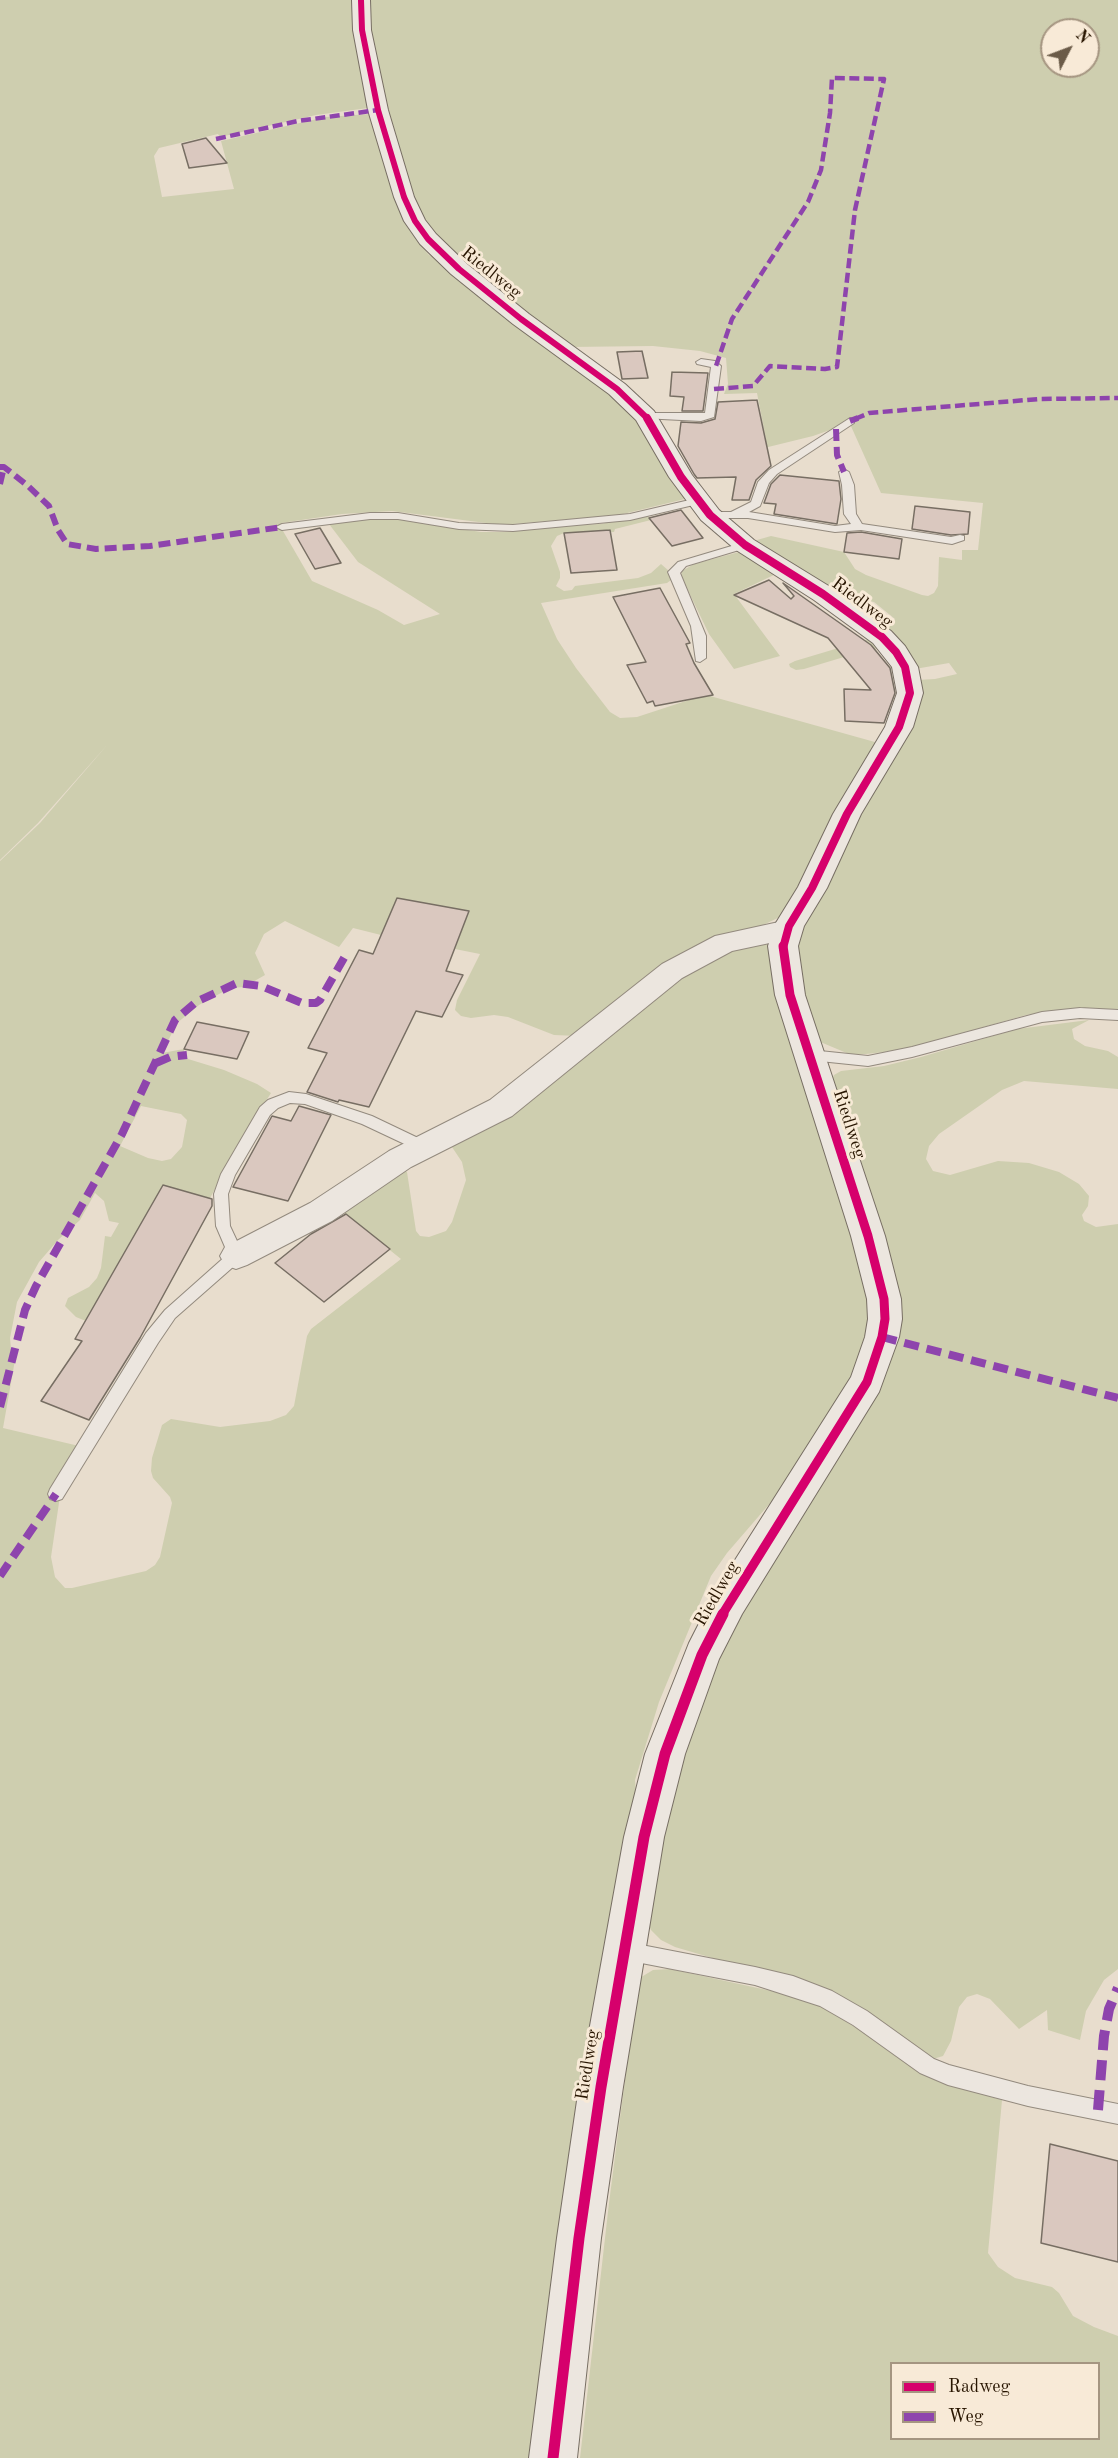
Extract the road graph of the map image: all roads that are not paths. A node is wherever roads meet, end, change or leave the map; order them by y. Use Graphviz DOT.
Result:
graph roads {
  1 [pos="361,0"];
  2 [pos="701,362"];
  3 [pos="646,416"];
  4 [pos="850,421"];
  5 [pos="844,472"];
  6 [pos="714,510"];
  7 [pos="282,527"];
  8 [pos="858,527"];
  9 [pos="960,538"];
  10 [pos="745,545"];
  11 [pos="700,658"];
  12 [pos="788,930"];
  13 [pos="1118,1015"];
  14 [pos="810,1055"];
  15 [pos="427,1144"];
  16 [pos="236,1256"];
  17 [pos="56,1494"];
  18 [pos="623,1950"];
  19 [pos="1118,2114"];
  20 [pos="553,2458"];
  1 -- 3 [label="street, Riedlweg"];
  2 -- 3 [label="lane"];
  3 -- 6 [label="street, Riedlweg"];
  4 -- 6 [label="lane"];
  5 -- 8 [label="lane"];
  6 -- 7 [label="lane"];
  6 -- 8 [label="lane"];
  6 -- 10 [label="street, Riedlweg"];
  8 -- 9 [label="lane"];
  10 -- 11 [label="lane"];
  10 -- 12 [label="street, Riedlweg"];
  12 -- 14 [label="street, Riedlweg"];
  12 -- 15 [label="street"];
  13 -- 14 [label="lane"];
  14 -- 18 [label="street, Riedlweg"];
  15 -- 16 [label="street"];
  15 -- 16 [label="lane"];
  16 -- 17 [label="lane"];
  18 -- 19 [label="lane"];
  18 -- 20 [label="street, Riedlweg"];
}
